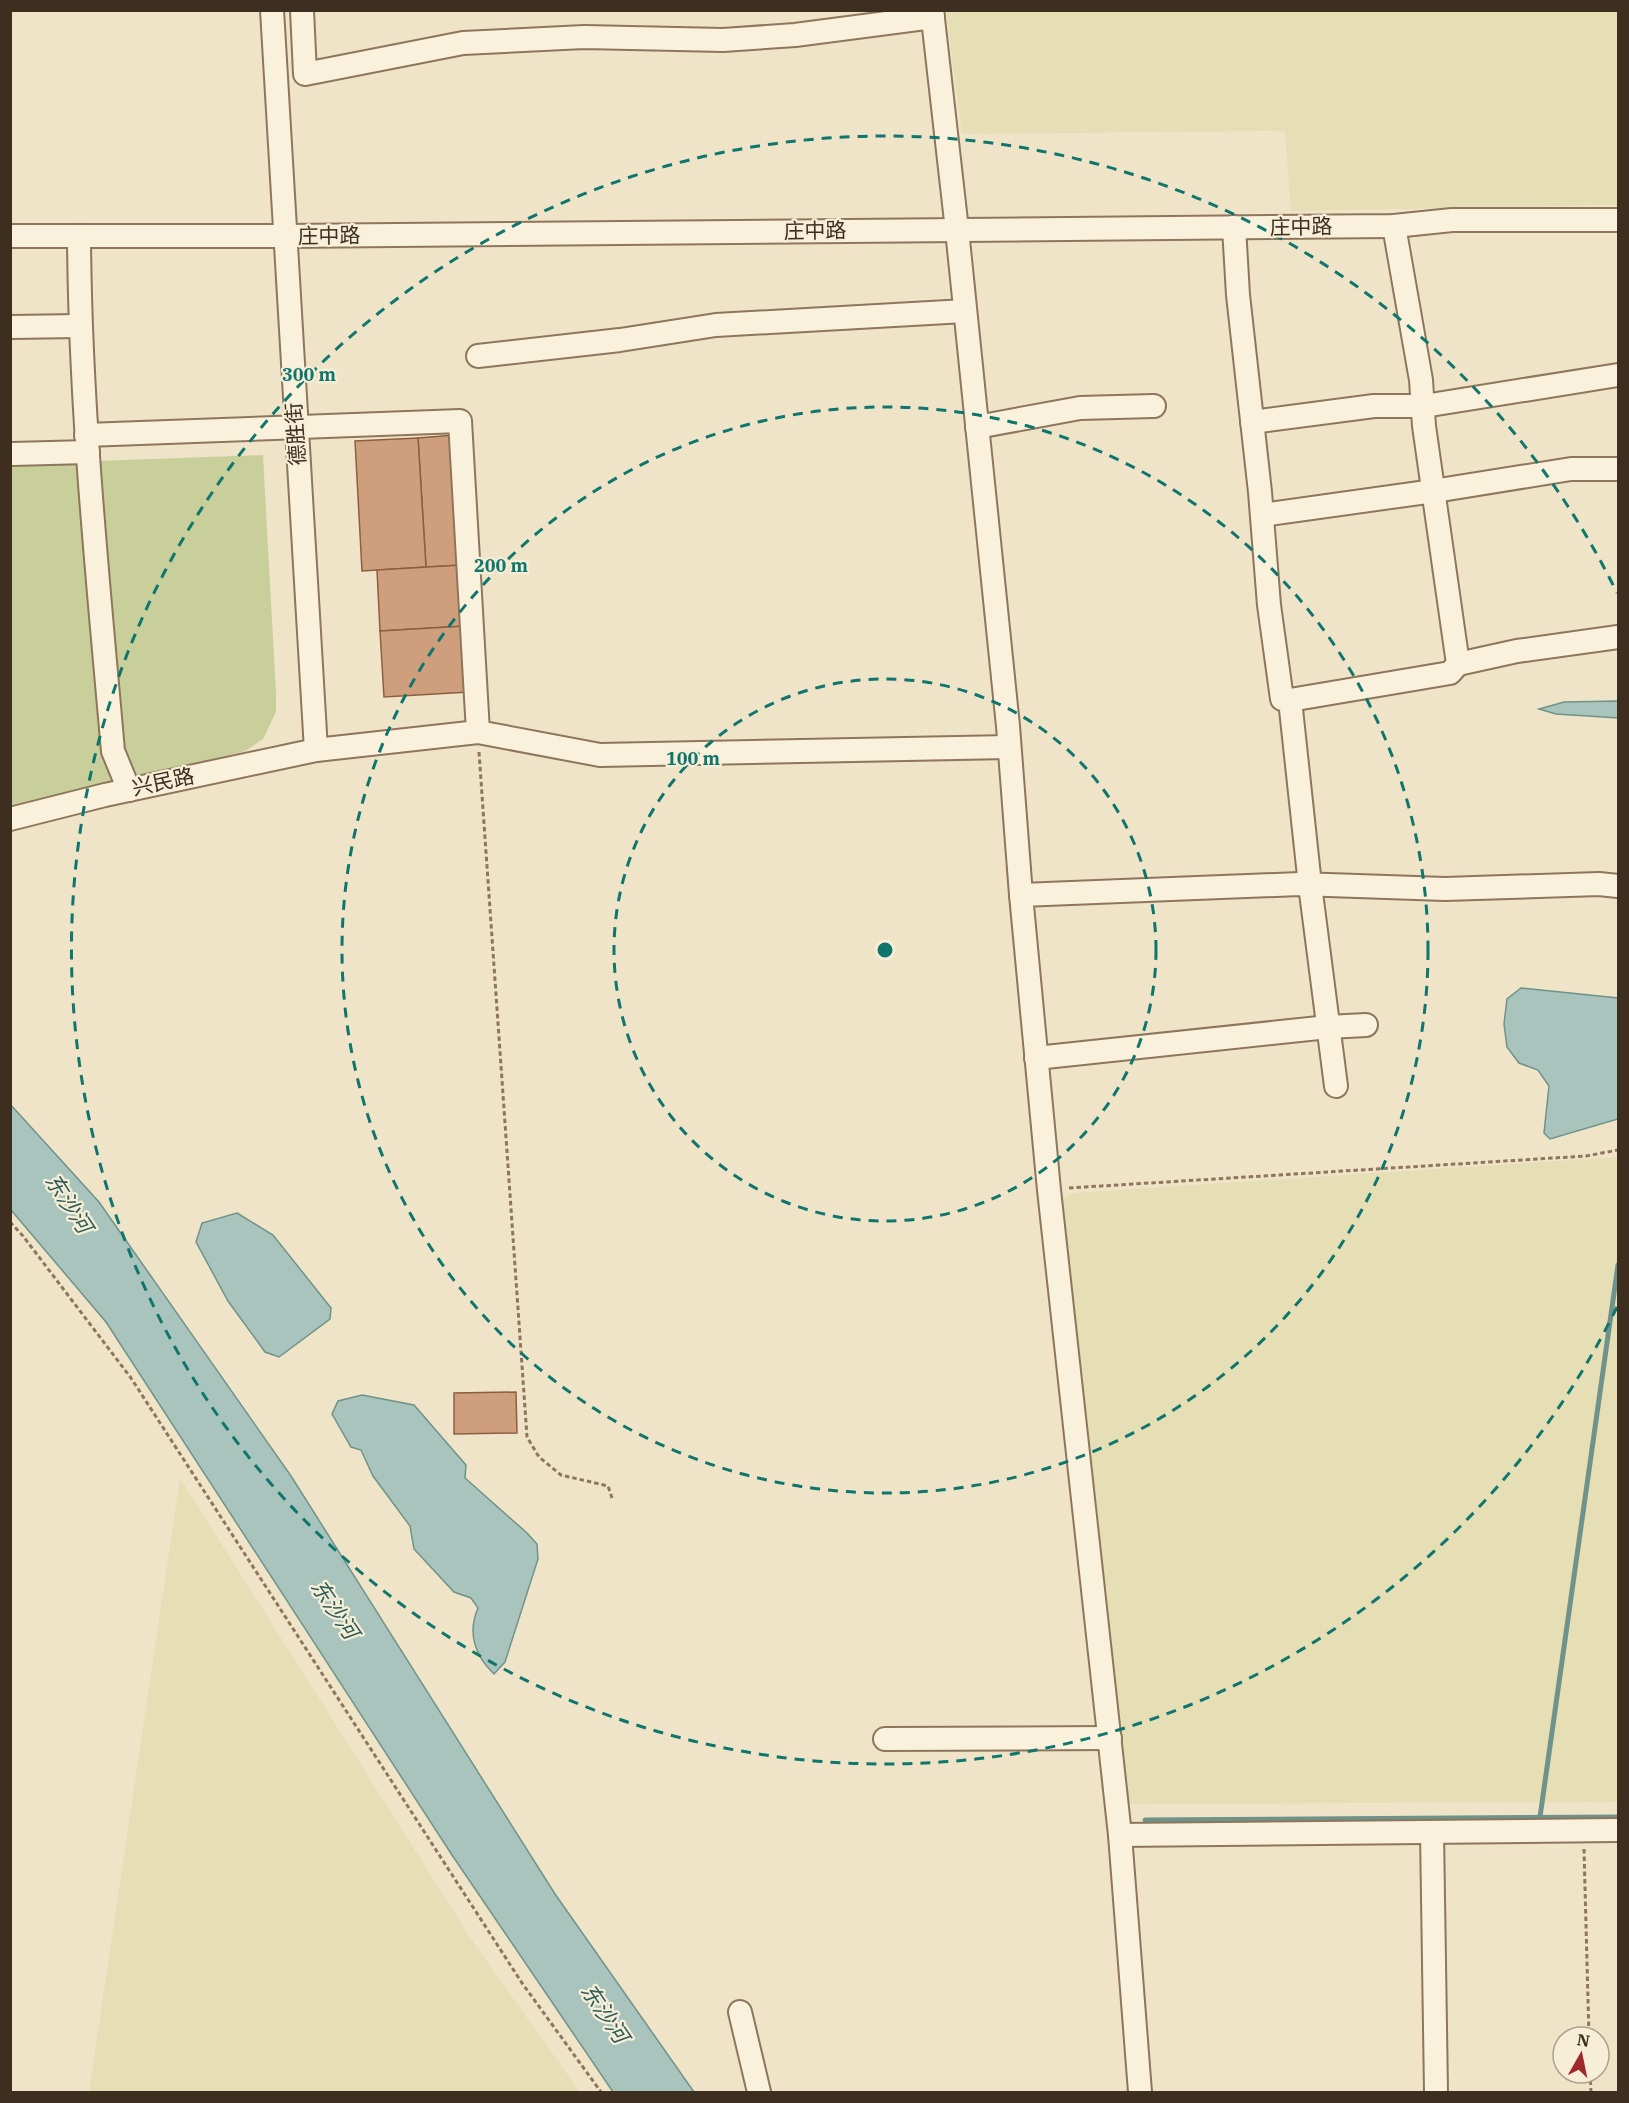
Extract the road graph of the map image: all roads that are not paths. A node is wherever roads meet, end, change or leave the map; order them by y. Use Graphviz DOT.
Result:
graph roads {
  1 [pos="272,10"];
  2 [pos="302,10"];
  3 [pos="932,14"];
  4 [pos="1618,220"];
  5 [pos="1394,226"];
  6 [pos="1234,227"];
  7 [pos="957,230"];
  8 [pos="10,236"];
  9 [pos="79,236"];
  10 [pos="284,236"];
  11 [pos="965,311"];
  12 [pos="80,326"];
  13 [pos="10,327"];
  14 [pos="478,356"];
  15 [pos="1618,375"];
  16 [pos="1154,406"];
  17 [pos="1424,406"];
  18 [pos="1252,422"];
  19 [pos="977,426"];
  20 [pos="296,427"];
  21 [pos="87,443"];
  22 [pos="12,454"];
  23 [pos="1618,468"];
  24 [pos="1434,491"];
  25 [pos="1262,515"];
  26 [pos="1618,637"];
  27 [pos="1458,664"];
  28 [pos="1290,700"];
  29 [pos="478,732"];
  30 [pos="1009,747"];
  31 [pos="316,750"];
  32 [pos="129,790"];
  33 [pos="10,819"];
  34 [pos="1310,885"];
  35 [pos="1618,886"];
  36 [pos="1020,895"];
  37 [pos="1366,1025"];
  38 [pos="1328,1027"];
  39 [pos="1036,1058"];
  40 [pos="1336,1086"];
  41 [pos="885,1738"];
  42 [pos="1110,1738"];
  43 [pos="1618,1830"];
  44 [pos="1432,1832"];
  45 [pos="1120,1835"];
  46 [pos="740,2012"];
  47 [pos="759,2092"];
  48 [pos="1140,2092"];
  49 [pos="1436,2092"];
  1 -- 10 [label="street, 德胜街"];
  2 -- 3 [label="street"];
  3 -- 7 [label="street"];
  4 -- 5 [label="street, 庄中路"];
  5 -- 6 [label="street, 庄中路"];
  5 -- 17 [label="street"];
  6 -- 7 [label="street, 庄中路"];
  6 -- 18 [label="street"];
  7 -- 10 [label="street, 庄中路"];
  7 -- 11 [label="street"];
  8 -- 9 [label="street, 庄中路"];
  9 -- 10 [label="street, 庄中路"];
  9 -- 12 [label="street"];
  10 -- 20 [label="street, 德胜街"];
  11 -- 14 [label="street"];
  11 -- 19 [label="street"];
  12 -- 13 [label="street"];
  12 -- 21 [label="street"];
  15 -- 17 [label="street"];
  16 -- 19 [label="street"];
  17 -- 18 [label="street"];
  17 -- 24 [label="street"];
  18 -- 25 [label="street"];
  19 -- 30 [label="street"];
  20 -- 21 [label="street"];
  20 -- 29 [label="street"];
  20 -- 31 [label="street, 德胜街"];
  21 -- 22 [label="street"];
  21 -- 32 [label="street"];
  23 -- 24 [label="street"];
  24 -- 25 [label="street"];
  24 -- 27 [label="street"];
  25 -- 28 [label="street"];
  26 -- 27 [label="street"];
  27 -- 28 [label="street"];
  28 -- 34 [label="street"];
  29 -- 30 [label="street, 兴民路"];
  29 -- 31 [label="street, 兴民路"];
  30 -- 36 [label="street"];
  31 -- 32 [label="street, 兴民路"];
  32 -- 33 [label="street, 兴民路"];
  34 -- 35 [label="street"];
  34 -- 36 [label="street"];
  34 -- 38 [label="street"];
  36 -- 39 [label="street"];
  37 -- 38 [label="street"];
  38 -- 39 [label="street"];
  38 -- 40 [label="street"];
  39 -- 42 [label="street"];
  41 -- 42 [label="street"];
  42 -- 45 [label="street"];
  43 -- 44 [label="street"];
  44 -- 45 [label="street"];
  44 -- 49 [label="street"];
  45 -- 48 [label="street"];
  46 -- 47 [label="street"];
}
